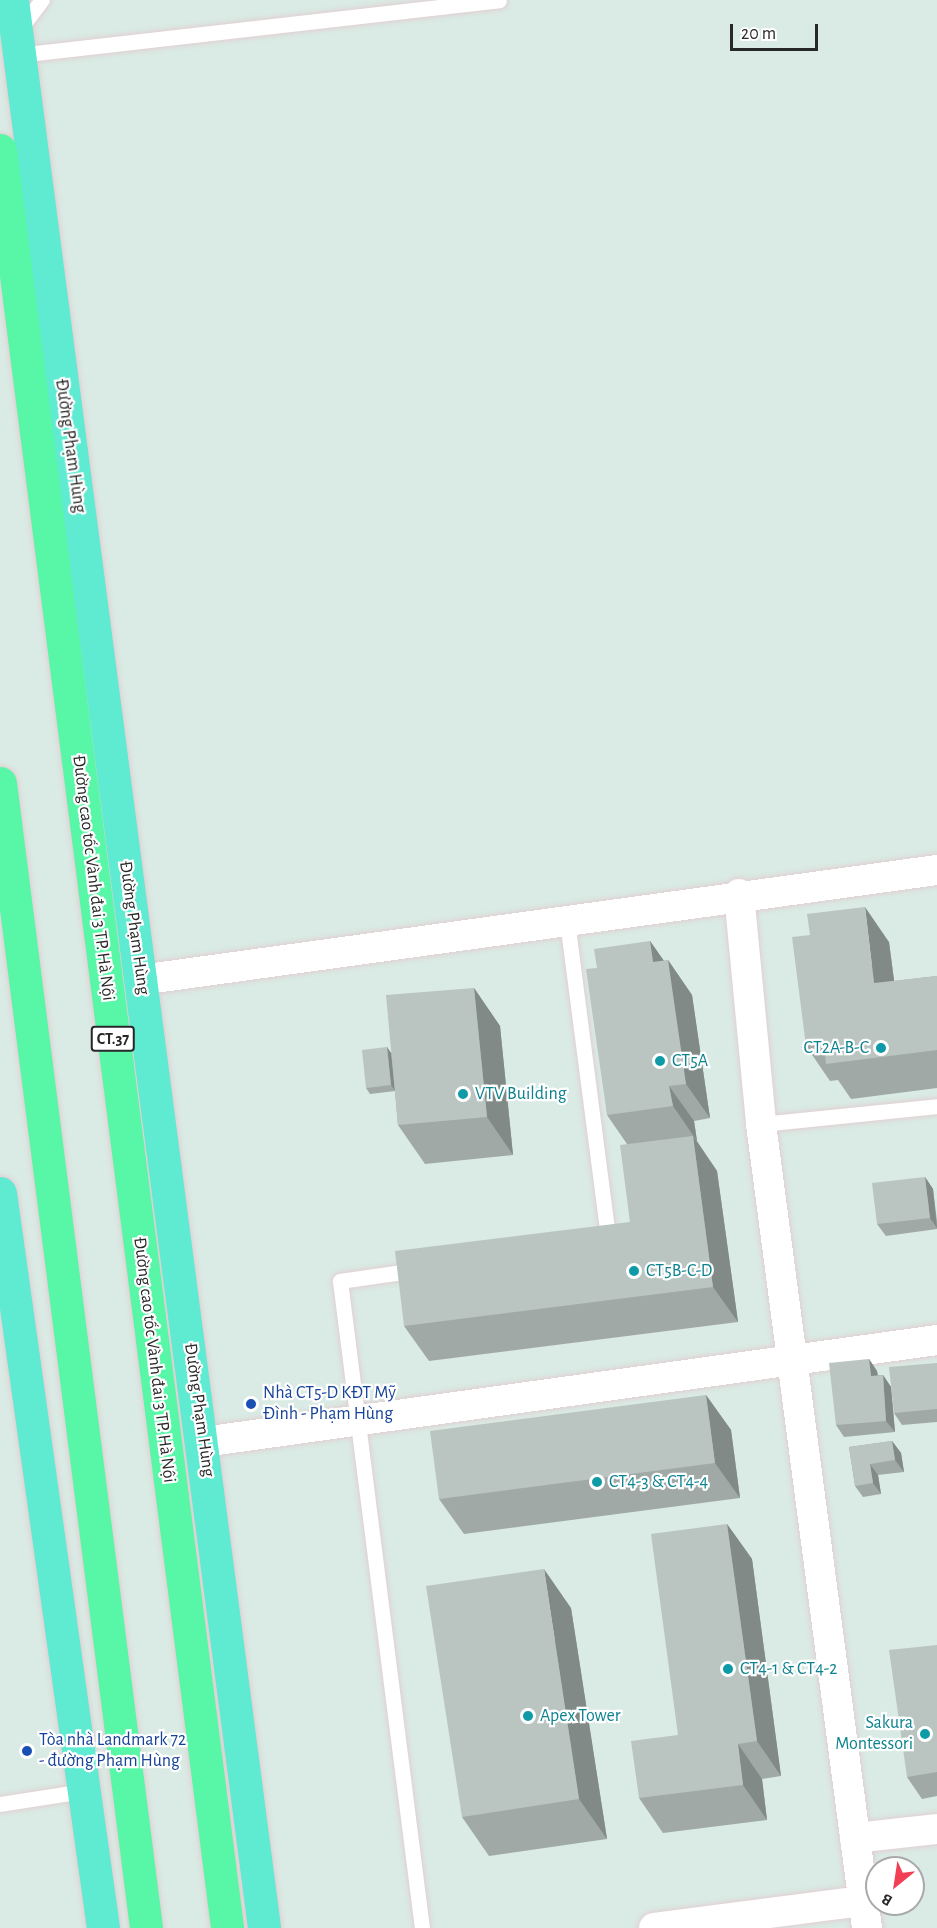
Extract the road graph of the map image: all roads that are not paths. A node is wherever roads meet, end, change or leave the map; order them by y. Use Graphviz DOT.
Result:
graph roads {
  1 [pos="12,0"];
  2 [pos="42,0"];
  3 [pos="500,0"];
  4 [pos="17,45"];
  5 [pos="0,150"];
  6 [pos="0,783"];
  7 [pos="937,870"];
  8 [pos="739,894"];
  9 [pos="567,921"];
  10 [pos="140,980"];
  11 [pos="937,1106"];
  12 [pos="761,1124"];
  13 [pos="0,1193"];
  14 [pos="586,1246"];
  15 [pos="434,1267"];
  16 [pos="937,1340"];
  17 [pos="791,1360"];
  18 [pos="356,1421"];
  19 [pos="203,1442"];
  20 [pos="83,1791"];
  21 [pos="0,1804"];
  22 [pos="937,1829"];
  23 [pos="855,1838"];
  24 [pos="865,1915"];
  25 [pos="103,1928"];
  26 [pos="146,1928"];
  27 [pos="227,1928"];
  28 [pos="264,1928"];
  29 [pos="422,1928"];
  30 [pos="654,1928"];
  1 -- 4 [label="main road, Đường Phạm Hùng"];
  2 -- 4 [label="lane"];
  3 -- 4 [label="lane"];
  4 -- 10 [label="main road, Đường Phạm Hùng"];
  5 -- 27 [label="highway, Đường cao tốc Vành đai 3 TP. Hà Nội / CT.37"];
  6 -- 26 [label="highway"];
  7 -- 8 [label="street"];
  8 -- 9 [label="street"];
  8 -- 12 [label="street"];
  9 -- 10 [label="street"];
  9 -- 14 [label="lane"];
  10 -- 19 [label="main road, Đường Phạm Hùng"];
  11 -- 12 [label="lane"];
  12 -- 17 [label="street"];
  13 -- 20 [label="main road"];
  15 -- 18 [label="lane"];
  16 -- 17 [label="street"];
  17 -- 18 [label="street"];
  17 -- 23 [label="street"];
  18 -- 19 [label="street"];
  18 -- 29 [label="lane"];
  19 -- 28 [label="main road, Đường Phạm Hùng"];
  20 -- 21 [label="lane"];
  20 -- 25 [label="main road"];
  22 -- 23 [label="street"];
  23 -- 24 [label="street"];
  24 -- 30 [label="street"];
}
